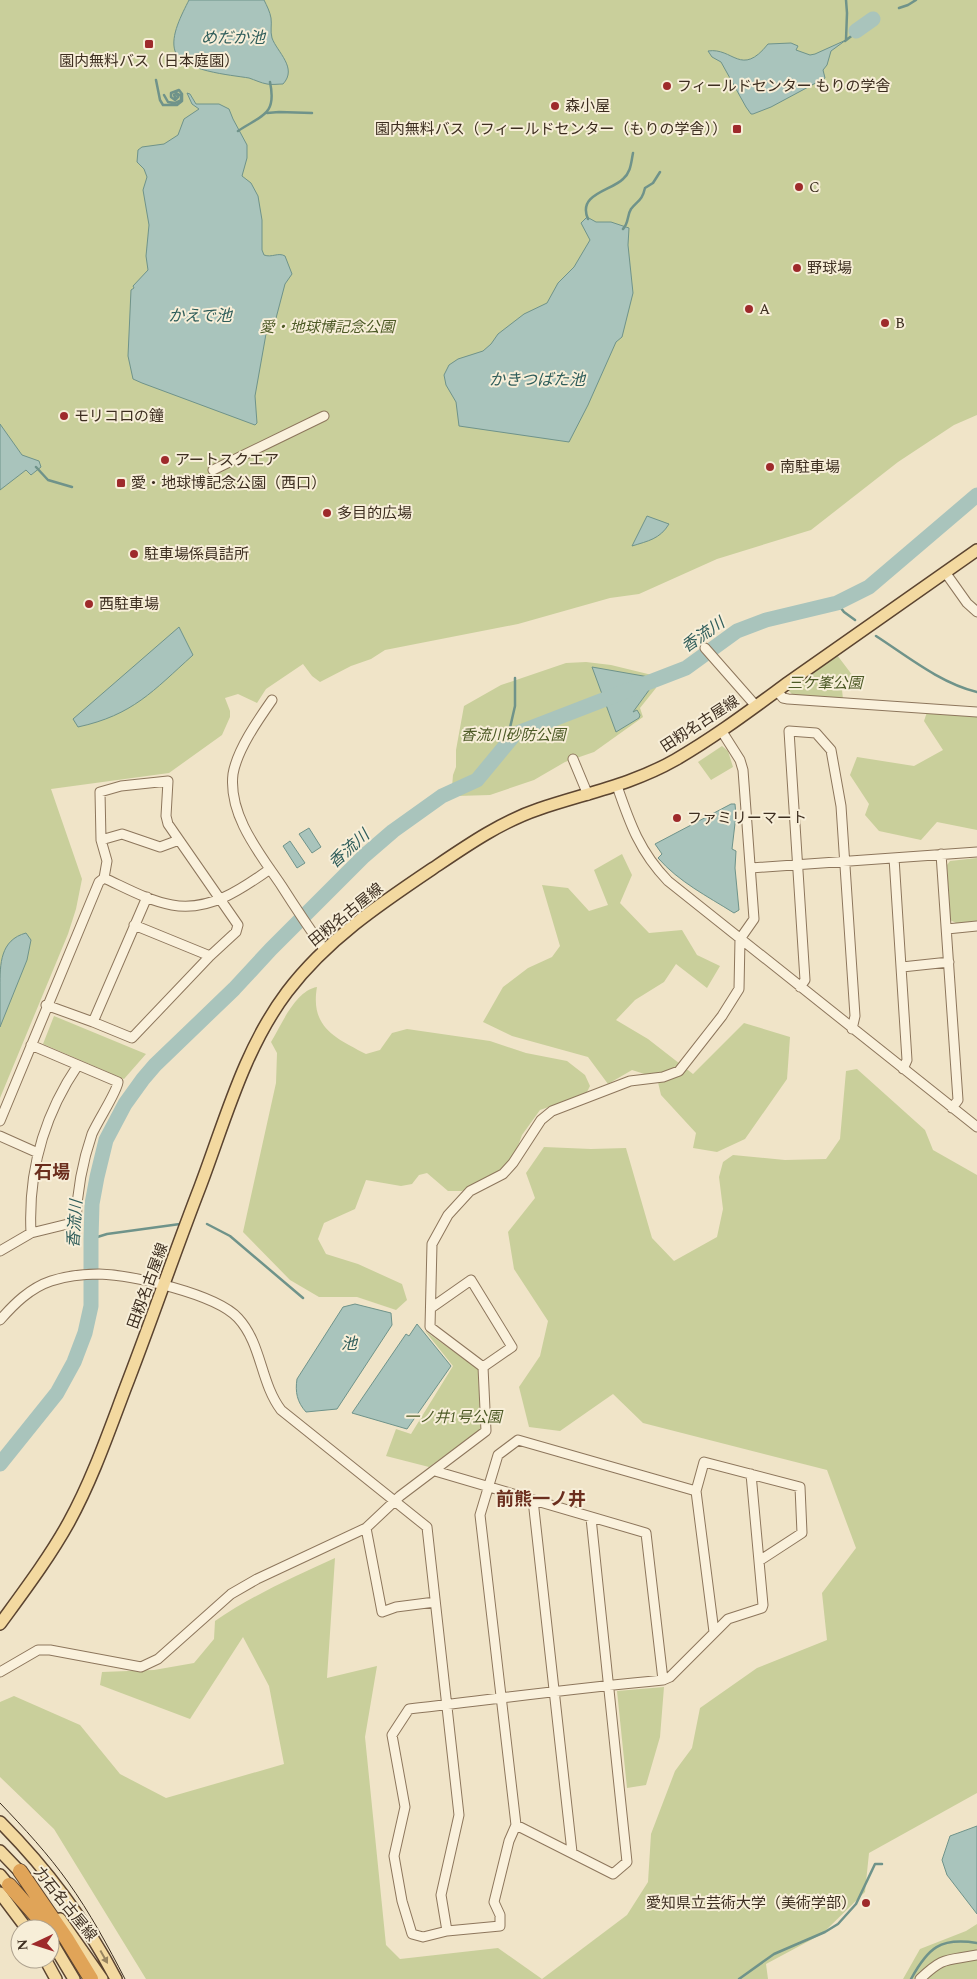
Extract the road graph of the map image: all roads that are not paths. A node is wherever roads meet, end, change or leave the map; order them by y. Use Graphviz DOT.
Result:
graph roads {
  1 [pos="324,416"];
  2 [pos="213,470"];
  3 [pos="977,550"];
  4 [pos="945,572"];
  5 [pos="977,612"];
  6 [pos="705,648"];
  7 [pos="777,691"];
  8 [pos="272,700"];
  9 [pos="756,706"];
  10 [pos="977,712"];
  11 [pos="721,730"];
  12 [pos="572,759"];
  13 [pos="617,786"];
  14 [pos="588,795"];
  15 [pos="101,840"];
  16 [pos="178,840"];
  17 [pos="977,852"];
  18 [pos="941,854"];
  19 [pos="894,858"];
  20 [pos="845,861"];
  21 [pos="797,864"];
  22 [pos="751,868"];
  23 [pos="270,870"];
  24 [pos="104,878"];
  25 [pos="147,897"];
  26 [pos="220,900"];
  27 [pos="134,925"];
  28 [pos="977,926"];
  29 [pos="947,928"];
  30 [pos="740,939"];
  31 [pos="324,948"];
  32 [pos="210,956"];
  33 [pos="949,962"];
  34 [pos="902,967"];
  35 [pos="800,987"];
  36 [pos="46,1005"];
  37 [pos="94,1022"];
  38 [pos="852,1029"];
  39 [pos="31,1045"];
  40 [pos="78,1064"];
  41 [pos="903,1069"];
  42 [pos="952,1108"];
  43 [pos="0,1121"];
  44 [pos="977,1127"];
  45 [pos="0,1136"];
  46 [pos="38,1153"];
  47 [pos="31,1233"];
  48 [pos="0,1251"];
  49 [pos="164,1285"];
  50 [pos="431,1308"];
  51 [pos="0,1320"];
  52 [pos="483,1367"];
  53 [pos="435,1471"];
  54 [pos="751,1474"];
  55 [pos="488,1486"];
  56 [pos="696,1491"];
  57 [pos="533,1500"];
  58 [pos="396,1501"];
  59 [pos="591,1518"];
  60 [pos="366,1528"];
  61 [pos="759,1562"];
  62 [pos="436,1602"];
  63 [pos="0,1624"];
  64 [pos="714,1632"];
  65 [pos="0,1672"];
  66 [pos="663,1680"];
  67 [pos="608,1685"];
  68 [pos="555,1692"];
  69 [pos="501,1698"];
  70 [pos="447,1704"];
  71 [pos="0,1822"];
  72 [pos="516,1825"];
  73 [pos="0,1851"];
  74 [pos="572,1852"];
  75 [pos="20,1871"];
  76 [pos="3,1884"];
  77 [pos="22,1919"];
  78 [pos="34,1919"];
  79 [pos="38,1919"];
  80 [pos="447,1931"];
  81 [pos="60,1946"];
  82 [pos="60,1956"];
  83 [pos="977,1956"];
  84 [pos="74,1979"];
  85 [pos="82,1979"];
  86 [pos="91,1979"];
  87 [pos="102,1979"];
  88 [pos="116,1979"];
  89 [pos="920,1979"];
  1 -- 2 [label="street"];
  3 -- 4 [label="main road, 田籾名古屋線"];
  4 -- 5 [label="street"];
  4 -- 7 [label="main road, 田籾名古屋線"];
  6 -- 9 [label="street"];
  7 -- 9 [label="main road, 田籾名古屋線"];
  7 -- 10 [label="street"];
  8 -- 23 [label="street"];
  9 -- 11 [label="main road, 田籾名古屋線"];
  11 -- 13 [label="main road, 田籾名古屋線"];
  11 -- 22 [label="street"];
  12 -- 14 [label="street"];
  13 -- 14 [label="main road, 田籾名古屋線"];
  13 -- 30 [label="street"];
  14 -- 31 [label="main road, 田籾名古屋線"];
  15 -- 16 [label="street"];
  15 -- 16 [label="street"];
  15 -- 24 [label="street"];
  16 -- 26 [label="street"];
  17 -- 18 [label="street"];
  18 -- 19 [label="street"];
  18 -- 29 [label="street"];
  19 -- 20 [label="street"];
  19 -- 34 [label="street"];
  20 -- 21 [label="street"];
  20 -- 21 [label="street"];
  20 -- 38 [label="street"];
  21 -- 22 [label="street"];
  21 -- 35 [label="street"];
  22 -- 30 [label="street"];
  23 -- 26 [label="street"];
  23 -- 31 [label="street"];
  24 -- 25 [label="street"];
  24 -- 36 [label="street"];
  25 -- 26 [label="street"];
  25 -- 27 [label="street"];
  26 -- 32 [label="street"];
  27 -- 32 [label="street"];
  27 -- 37 [label="street"];
  28 -- 29 [label="street"];
  29 -- 33 [label="street"];
  30 -- 35 [label="street"];
  30 -- 50 [label="street"];
  31 -- 49 [label="main road, 田籾名古屋線"];
  32 -- 37 [label="street"];
  33 -- 34 [label="street"];
  33 -- 42 [label="street"];
  34 -- 41 [label="street"];
  35 -- 38 [label="street"];
  36 -- 37 [label="street"];
  36 -- 39 [label="street"];
  38 -- 41 [label="street"];
  39 -- 40 [label="street"];
  39 -- 43 [label="street"];
  40 -- 46 [label="street"];
  40 -- 47 [label="street"];
  41 -- 42 [label="street"];
  42 -- 44 [label="street"];
  45 -- 46 [label="street"];
  46 -- 47 [label="street"];
  47 -- 48 [label="street"];
  49 -- 51 [label="street"];
  49 -- 58 [label="street"];
  49 -- 63 [label="main road, 田籾名古屋線"];
  50 -- 52 [label="street"];
  50 -- 52 [label="street"];
  52 -- 53 [label="street"];
  53 -- 55 [label="street"];
  53 -- 58 [label="street"];
  54 -- 56 [label="street"];
  54 -- 61 [label="street"];
  54 -- 61 [label="street"];
  55 -- 56 [label="street"];
  55 -- 57 [label="street"];
  55 -- 69 [label="street"];
  56 -- 64 [label="street"];
  57 -- 59 [label="street"];
  57 -- 68 [label="street"];
  58 -- 60 [label="street"];
  58 -- 62 [label="street"];
  59 -- 66 [label="street"];
  59 -- 67 [label="street"];
  60 -- 62 [label="street"];
  60 -- 65 [label="street"];
  61 -- 64 [label="street"];
  62 -- 70 [label="street"];
  64 -- 66 [label="street"];
  66 -- 67 [label="street"];
  67 -- 68 [label="street"];
  67 -- 74 [label="street"];
  68 -- 69 [label="street"];
  68 -- 74 [label="street"];
  69 -- 70 [label="street"];
  69 -- 72 [label="street"];
  70 -- 80 [label="street"];
  70 -- 80 [label="street"];
  71 -- 88 [label="main road, one-way"];
  72 -- 74 [label="street"];
  72 -- 80 [label="street"];
  73 -- 75 [label="main road, 力石名古屋線"];
  75 -- 86 [label="highway"];
  75 -- 87 [label="main road, 力石名古屋線"];
  76 -- 77 [label="main road"];
  76 -- 78 [label="main road"];
  76 -- 79 [label="highway"];
  81 -- 85 [label="highway"];
  82 -- 84 [label="main road"];
  83 -- 89 [label="street"];
}
